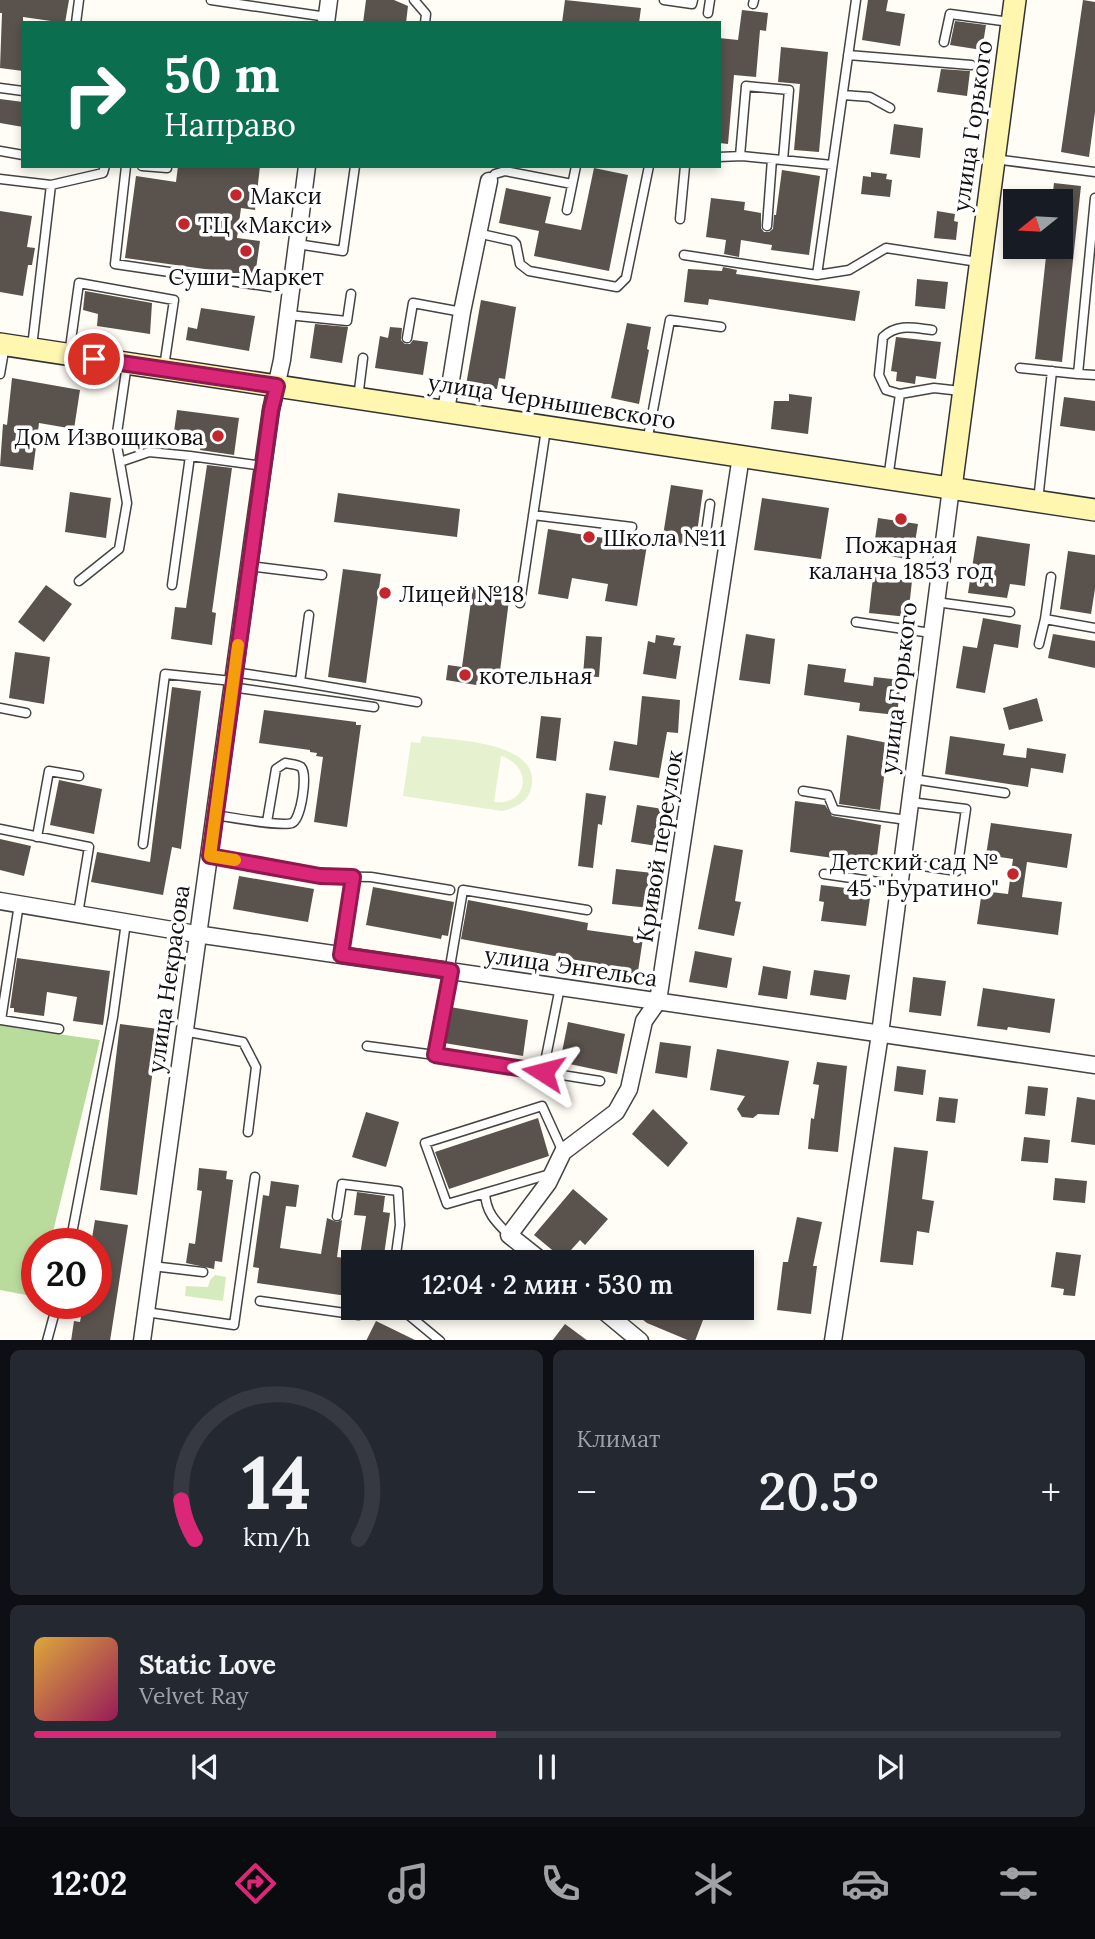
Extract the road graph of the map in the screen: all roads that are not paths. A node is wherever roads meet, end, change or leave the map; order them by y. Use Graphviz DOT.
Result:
graph roads {
  1 [pos="79,0"];
  2 [pos="211,0"];
  3 [pos="329,0"];
  4 [pos="414,0"];
  5 [pos="664,0"];
  6 [pos="693,0"];
  7 [pos="709,0"];
  8 [pos="856,0"];
  9 [pos="1016,0"];
  10 [pos="708,13"];
  11 [pos="326,20"];
  12 [pos="76,21"];
  13 [pos="425,21"];
  14 [pos="1013,22"];
  15 [pos="944,42"];
  16 [pos="848,55"];
  17 [pos="971,65"];
  18 [pos="0,88"];
  19 [pos="21,91"];
  20 [pos="843,94"];
  21 [pos="890,108"];
  22 [pos="0,151"];
  23 [pos="21,155"];
  24 [pos="740,156"];
  25 [pos="721,157"];
  26 [pos="772,159"];
  27 [pos="994,159"];
  28 [pos="783,160"];
  29 [pos="832,165"];
  30 [pos="104,168"];
  31 [pos="126,168"];
  32 [pos="307,168"];
  33 [pos="355,168"];
  34 [pos="576,168"];
  35 [pos="649,168"];
  36 [pos="685,168"];
  37 [pos="1095,172"];
  38 [pos="0,179"];
  39 [pos="489,181"];
  40 [pos="572,184"];
  41 [pos="51,185"];
  42 [pos="1095,198"];
  43 [pos="567,210"];
  44 [pos="680,219"];
  45 [pos="767,226"];
  46 [pos="477,233"];
  47 [pos="1093,235"];
  48 [pos="297,244"];
  49 [pos="684,255"];
  50 [pos="981,262"];
  51 [pos="817,275"];
  52 [pos="291,290"];
  53 [pos="351,294"];
  54 [pos="462,312"];
  55 [pos="288,315"];
  56 [pos="721,327"];
  57 [pos="932,330"];
  58 [pos="407,338"];
  59 [pos="2,344"];
  60 [pos="32,349"];
  61 [pos="69,355"];
  62 [pos="363,358"];
  63 [pos="127,364"];
  64 [pos="1020,368"];
  65 [pos="164,370"];
  66 [pos="1052,371"];
  67 [pos="1078,373"];
  68 [pos="0,374"];
  69 [pos="1095,375"];
  70 [pos="277,386"];
  71 [pos="964,392"];
  72 [pos="900,394"];
  73 [pos="358,398"];
  74 [pos="446,411"];
  75 [pos="547,426"];
  76 [pos="647,442"];
  77 [pos="190,456"];
  78 [pos="741,456"];
  79 [pos="120,463"];
  80 [pos="263,466"];
  81 [pos="888,478"];
  82 [pos="951,488"];
  83 [pos="1037,501"];
  84 [pos="710,504"];
  85 [pos="1095,510"];
  86 [pos="533,515"];
  87 [pos="632,527"];
  88 [pos="728,544"];
  89 [pos="249,566"];
  90 [pos="322,575"];
  91 [pos="1051,577"];
  92 [pos="79,581"];
  93 [pos="172,585"];
  94 [pos="936,602"];
  95 [pos="520,603"];
  96 [pos="1010,612"];
  97 [pos="309,615"];
  98 [pos="1045,619"];
  99 [pos="856,622"];
  100 [pos="1095,628"];
  101 [pos="932,633"];
  102 [pos="1039,644"];
  103 [pos="233,680"];
  104 [pos="300,682"];
  105 [pos="417,702"];
  106 [pos="374,707"];
  107 [pos="0,708"];
  108 [pos="26,713"];
  109 [pos="79,776"];
  110 [pos="913,779"];
  111 [pos="803,790"];
  112 [pos="1006,793"];
  113 [pos="910,802"];
  114 [pos="215,815"];
  115 [pos="907,820"];
  116 [pos="267,822"];
  117 [pos="0,829"];
  118 [pos="37,836"];
  119 [pos="143,844"];
  120 [pos="210,856"];
  121 [pos="902,863"];
  122 [pos="824,873"];
  123 [pos="353,877"];
  124 [pos="899,885"];
  125 [pos="450,890"];
  126 [pos="0,901"];
  127 [pos="19,904"];
  128 [pos="587,910"];
  129 [pos="78,914"];
  130 [pos="126,922"];
  131 [pos="196,934"];
  132 [pos="341,955"];
  133 [pos="451,971"];
  134 [pos="560,987"];
  135 [pos="658,1001"];
  136 [pos="2,1006"];
  137 [pos="59,1029"];
  138 [pos="183,1031"];
  139 [pos="880,1034"];
  140 [pos="367,1045"];
  141 [pos="435,1055"];
  142 [pos="1095,1065"];
  143 [pos="543,1072"];
  144 [pos="600,1081"];
  145 [pos="248,1132"];
  146 [pos="563,1152"];
  147 [pos="553,1173"];
  148 [pos="255,1177"];
  149 [pos="485,1194"];
  150 [pos="337,1216"];
  151 [pos="73,1228"];
  152 [pos="509,1235"];
  153 [pos="397,1250"];
  154 [pos="528,1250"];
  155 [pos="152,1266"];
  156 [pos="204,1272"];
  157 [pos="260,1301"];
  158 [pos="146,1312"];
  159 [pos="341,1312"];
  160 [pos="53,1319"];
  161 [pos="415,1320"];
  162 [pos="615,1320"];
  163 [pos="47,1340"];
  164 [pos="142,1340"];
  165 [pos="440,1340"];
  166 [pos="640,1340"];
  167 [pos="833,1340"];
  1 -- 12 [label="lane"];
  2 -- 11 [label="lane"];
  3 -- 11 [label="street"];
  4 -- 13 [label="lane"];
  5 -- 6 [label="lane"];
  7 -- 10 [label="lane"];
  8 -- 16 [label="lane"];
  9 -- 14 [label="main road, улица Горького"];
  14 -- 15 [label="lane"];
  14 -- 27 [label="main road, улица Горького"];
  16 -- 17 [label="lane"];
  16 -- 20 [label="lane"];
  18 -- 19 [label="lane"];
  20 -- 21 [label="lane"];
  20 -- 29 [label="lane"];
  22 -- 23 [label="lane"];
  24 -- 25 [label="lane"];
  24 -- 26 [label="lane"];
  24 -- 28 [label="lane"];
  26 -- 28 [label="lane"];
  26 -- 45 [label="lane"];
  27 -- 37 [label="lane"];
  27 -- 50 [label="main road, улица Горького"];
  28 -- 29 [label="lane"];
  29 -- 51 [label="lane"];
  30 -- 41 [label="lane"];
  31 -- 52 [label="lane"];
  32 -- 48 [label="street, улица Некрасова"];
  33 -- 48 [label="lane"];
  34 -- 40 [label="lane"];
  35 -- 46 [label="lane"];
  36 -- 44 [label="lane"];
  38 -- 41 [label="lane"];
  39 -- 40 [label="lane"];
  39 -- 46 [label="street"];
  40 -- 43 [label="lane"];
  41 -- 60 [label="lane"];
  42 -- 47 [label="lane"];
  46 -- 54 [label="street"];
  47 -- 67 [label="lane"];
  48 -- 52 [label="street, улица Некрасова"];
  49 -- 51 [label="lane"];
  50 -- 51 [label="lane"];
  50 -- 71 [label="main road, улица Горького"];
  52 -- 55 [label="street, улица Некрасова"];
  53 -- 55 [label="lane"];
  54 -- 58 [label="lane"];
  54 -- 74 [label="street"];
  55 -- 70 [label="street, улица Некрасова"];
  56 -- 76 [label="lane"];
  57 -- 72 [label="lane"];
  59 -- 60 [label="main road, улица Чернышевского"];
  59 -- 68 [label="lane"];
  60 -- 61 [label="main road, улица Чернышевского"];
  61 -- 63 [label="main road, улица Чернышевского"];
  61 -- 65 [label="lane"];
  62 -- 73 [label="lane"];
  63 -- 65 [label="main road, улица Чернышевского"];
  63 -- 79 [label="lane"];
  64 -- 66 [label="lane"];
  65 -- 70 [label="main road, улица Чернышевского"];
  66 -- 67 [label="lane"];
  66 -- 83 [label="lane"];
  67 -- 69 [label="lane"];
  70 -- 73 [label="main road, улица Чернышевского"];
  70 -- 80 [label="street, улица Некрасова"];
  71 -- 72 [label="lane"];
  71 -- 82 [label="main road, улица Горького"];
  72 -- 81 [label="lane"];
  73 -- 74 [label="main road, улица Чернышевского"];
  74 -- 75 [label="main road, улица Чернышевского"];
  75 -- 76 [label="main road, улица Чернышевского"];
  75 -- 86 [label="lane"];
  76 -- 78 [label="main road, улица Чернышевского"];
  77 -- 79 [label="lane"];
  77 -- 80 [label="lane"];
  77 -- 93 [label="lane"];
  78 -- 81 [label="main road, улица Чернышевского"];
  78 -- 88 [label="street, Кривой переулок"];
  79 -- 92 [label="lane"];
  80 -- 89 [label="street, улица Некрасова"];
  81 -- 82 [label="main road, улица Чернышевского"];
  82 -- 83 [label="main road, улица Чернышевского"];
  82 -- 94 [label="street, улица Горького"];
  83 -- 85 [label="main road, улица Чернышевского"];
  84 -- 88 [label="lane"];
  86 -- 87 [label="lane"];
  86 -- 95 [label="lane"];
  88 -- 135 [label="street, Кривой переулок"];
  89 -- 90 [label="lane"];
  89 -- 103 [label="street, улица Некрасова"];
  91 -- 98 [label="lane"];
  94 -- 96 [label="lane"];
  94 -- 101 [label="street, улица Горького"];
  97 -- 104 [label="lane"];
  98 -- 100 [label="lane"];
  98 -- 102 [label="lane"];
  99 -- 101 [label="lane"];
  101 -- 110 [label="street, улица Горького"];
  103 -- 104 [label="lane"];
  103 -- 106 [label="lane"];
  103 -- 114 [label="street, улица Некрасова"];
  103 -- 119 [label="lane"];
  104 -- 105 [label="lane"];
  107 -- 108 [label="lane"];
  109 -- 118 [label="lane"];
  110 -- 112 [label="lane"];
  110 -- 113 [label="street, улица Горького"];
  111 -- 115 [label="lane"];
  113 -- 115 [label="street, улица Горького"];
  113 -- 121 [label="lane"];
  114 -- 116 [label="lane"];
  114 -- 120 [label="street, улица Некрасова"];
  115 -- 121 [label="street, улица Горького"];
  116 -- 116 [label="lane"];
  117 -- 118 [label="lane"];
  118 -- 129 [label="lane"];
  120 -- 123 [label="lane"];
  120 -- 131 [label="street, улица Некрасова"];
  121 -- 124 [label="street, улица Горького"];
  122 -- 124 [label="lane"];
  123 -- 125 [label="lane"];
  123 -- 132 [label="lane"];
  124 -- 139 [label="street, улица Горького"];
  126 -- 127 [label="street, улица Энгельса"];
  127 -- 129 [label="street, улица Энгельса"];
  127 -- 136 [label="lane"];
  128 -- 133 [label="lane"];
  129 -- 130 [label="street, улица Энгельса"];
  130 -- 131 [label="street, улица Энгельса"];
  130 -- 151 [label="lane"];
  131 -- 132 [label="street, улица Энгельса"];
  131 -- 138 [label="street, улица Некрасова"];
  132 -- 133 [label="street, улица Энгельса"];
  133 -- 134 [label="street, улица Энгельса"];
  133 -- 141 [label="lane"];
  134 -- 135 [label="street, улица Энгельса"];
  134 -- 143 [label="lane"];
  135 -- 139 [label="street, улица Энгельса"];
  135 -- 146 [label="street, Кривой переулок"];
  136 -- 137 [label="lane"];
  138 -- 145 [label="lane"];
  138 -- 155 [label="street, улица Некрасова"];
  139 -- 142 [label="street, улица Энгельса"];
  139 -- 167 [label="street, улица Горького"];
  140 -- 141 [label="lane"];
  141 -- 143 [label="lane"];
  143 -- 144 [label="lane"];
  146 -- 147 [label="street, Кривой переулок"];
  146 -- 149 [label="lane"];
  147 -- 149 [label="lane"];
  147 -- 152 [label="street, Кривой переулок"];
  148 -- 158 [label="lane"];
  149 -- 152 [label="lane"];
  150 -- 153 [label="lane"];
  152 -- 154 [label="street"];
  155 -- 156 [label="lane"];
  155 -- 158 [label="street, улица Некрасова"];
  157 -- 159 [label="lane"];
  158 -- 164 [label="street, улица Некрасова"];
  160 -- 163 [label="lane"];
  161 -- 165 [label="lane"];
  162 -- 166 [label="street"];
}
